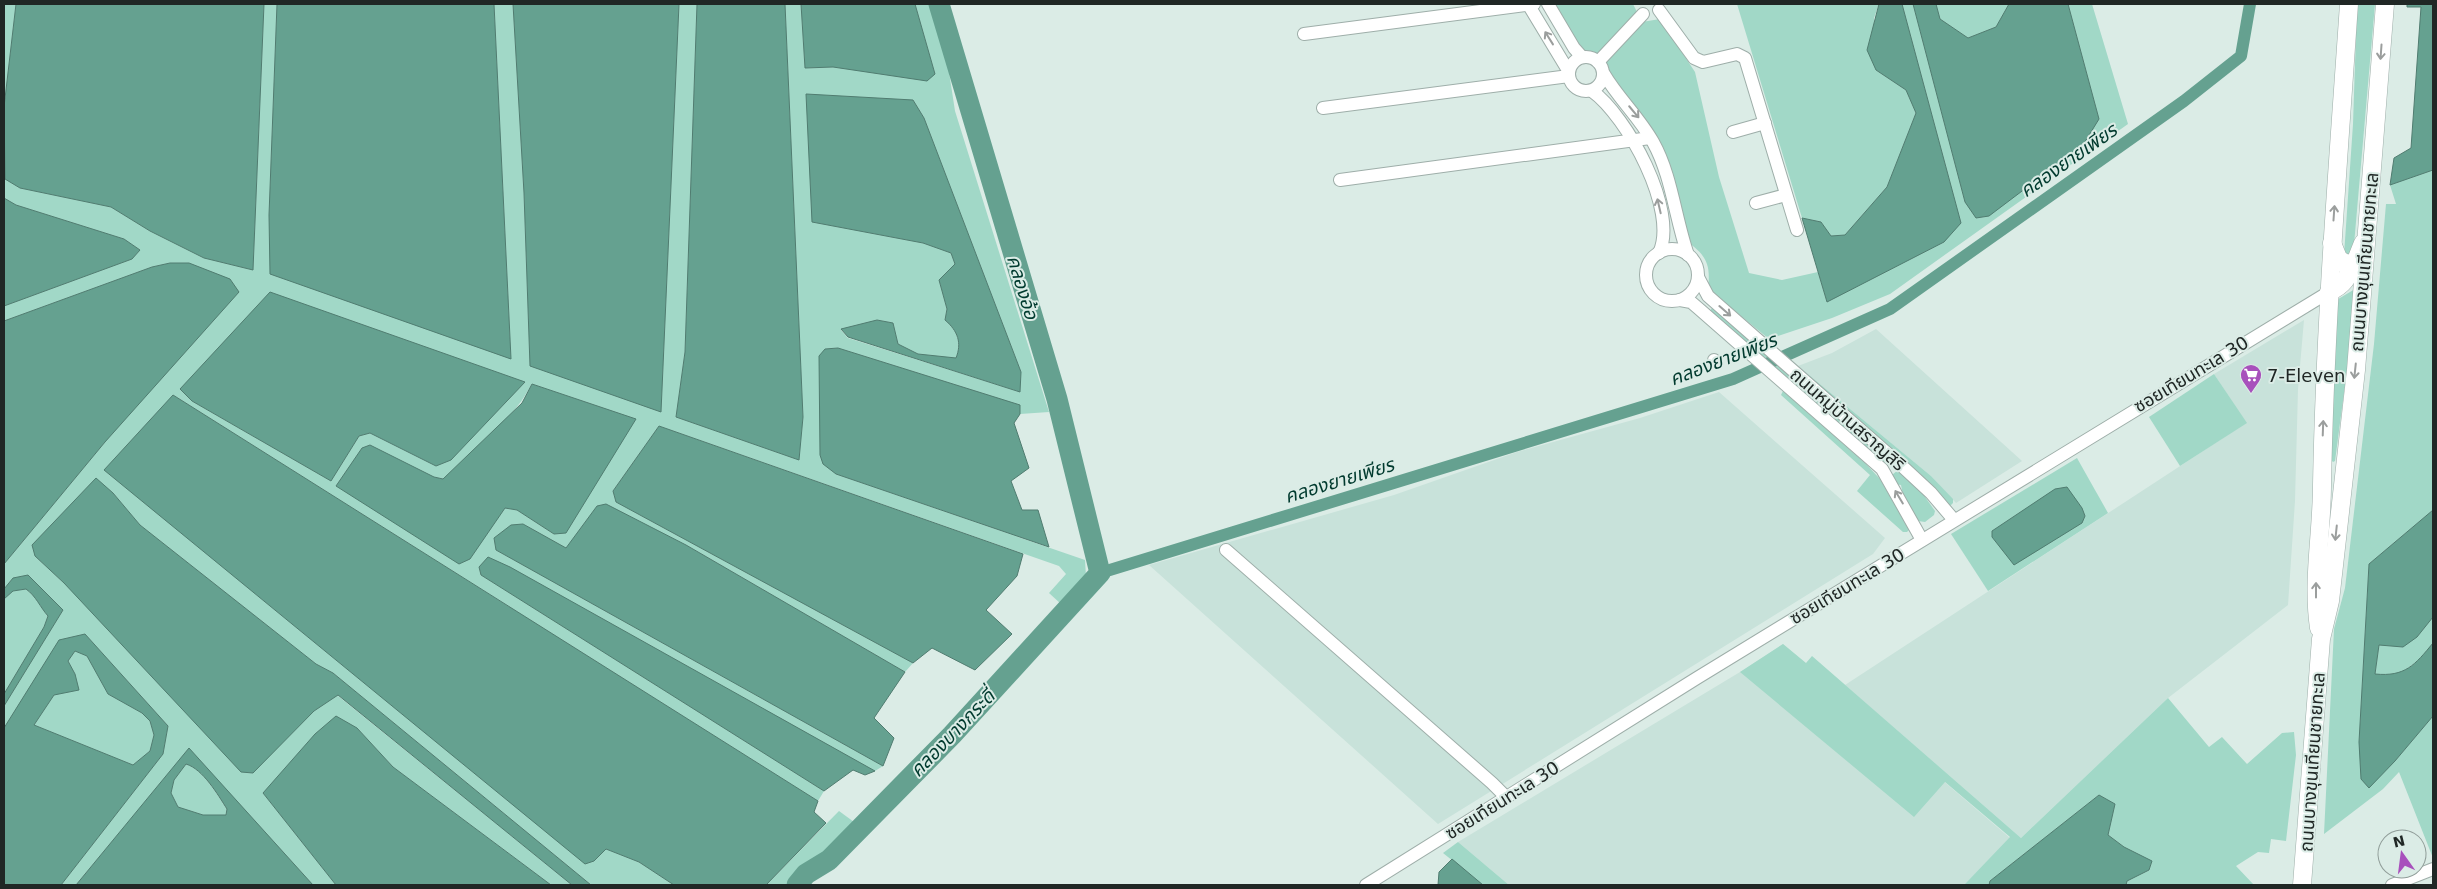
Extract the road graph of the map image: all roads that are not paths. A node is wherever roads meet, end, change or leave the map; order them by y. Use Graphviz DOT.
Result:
graph roads {
  1 [pos="1530,4"];
  2 [pos="1548,4"];
  3 [pos="2349,4"];
  4 [pos="2385,4"];
  5 [pos="1660,7"];
  6 [pos="1641,9"];
  7 [pos="1304,34"];
  8 [pos="1582,58"];
  9 [pos="1601,68"];
  10 [pos="1569,74"];
  11 [pos="1592,91"];
  12 [pos="1323,108"];
  13 [pos="1765,123"];
  14 [pos="1733,132"];
  15 [pos="1650,138"];
  16 [pos="1634,141"];
  17 [pos="1340,180"];
  18 [pos="1786,194"];
  19 [pos="1756,203"];
  20 [pos="1797,230"];
  21 [pos="2366,236"];
  22 [pos="2332,243"];
  23 [pos="1659,253"];
  24 [pos="1688,255"];
  25 [pos="2353,263"];
  26 [pos="1698,277"];
  27 [pos="2329,292"];
  28 [pos="1680,300"];
  29 [pos="1832,405"];
  30 [pos="1821,417"];
  31 [pos="1899,463"];
  32 [pos="1888,479"];
  33 [pos="1954,520"];
  34 [pos="1922,540"];
  35 [pos="1226,550"];
  36 [pos="2321,638"];
  37 [pos="1506,797"];
  38 [pos="2433,869"];
  39 [pos="1366,885"];
  40 [pos="2302,885"];
  41 [pos="2392,885"];
  1 -- 7 [label="street"];
  10 -- 1 [label="street, one-way"];
  2 -- 8 [label="street"];
  22 -- 3 [label="main road, ถนนบางขุนเทียนชายทะเล, one-way"];
  4 -- 21 [label="main road, ถนนบางขุนเทียนชายทะเล, one-way"];
  5 -- 6 [label="street"];
  5 -- 13 [label="street"];
  6 -- 9 [label="street"];
  8 -- 9 [label="street"];
  8 -- 10 [label="street"];
  9 -- 11 [label="street"];
  9 -- 15 [label="street, one-way"];
  10 -- 11 [label="street"];
  10 -- 12 [label="street"];
  11 -- 16 [label="street"];
  13 -- 14 [label="street"];
  13 -- 18 [label="street"];
  15 -- 16 [label="street"];
  15 -- 24 [label="street"];
  16 -- 17 [label="street"];
  23 -- 16 [label="street, one-way"];
  18 -- 19 [label="street"];
  18 -- 20 [label="street"];
  21 -- 25 [label="main road"];
  21 -- 36 [label="main road, ถนนบางขุนเทียนชายทะเล, one-way"];
  22 -- 25 [label="main road"];
  22 -- 27 [label="main road, ถนนบางขุนเทียนชายทะเล"];
  23 -- 24 [label="street"];
  23 -- 28 [label="street"];
  24 -- 26 [label="street"];
  25 -- 27 [label="main road"];
  26 -- 28 [label="street"];
  26 -- 29 [label="street, ถนนหมู่บ้านสราญสิริ, one-way"];
  27 -- 33 [label="street, ซอยเทียนทะเล 30"];
  36 -- 27 [label="main road, ถนนบางขุนเทียนชายทะเล, one-way"];
  28 -- 30 [label="street, ถนนหมู่บ้านสราญสิริ"];
  29 -- 30 [label="street"];
  29 -- 31 [label="street, ถนนหมู่บ้านสราญสิริ"];
  30 -- 32 [label="street, ถนนหมู่บ้านสราญสิริ"];
  31 -- 32 [label="street"];
  31 -- 33 [label="street, ถนนหมู่บ้านสราญสิริ"];
  34 -- 32 [label="street, ถนนหมู่บ้านสราญสิริ, one-way"];
  33 -- 34 [label="street, ซอยเทียนทะเล 30"];
  34 -- 37 [label="street, ซอยเทียนทะเล 30"];
  35 -- 37 [label="street"];
  36 -- 40 [label="main road, ถนนบางขุนเทียนชายทะเล"];
  37 -- 39 [label="street, ซอยเทียนทะเล 30"];
  38 -- 41 [label="street"];
}
